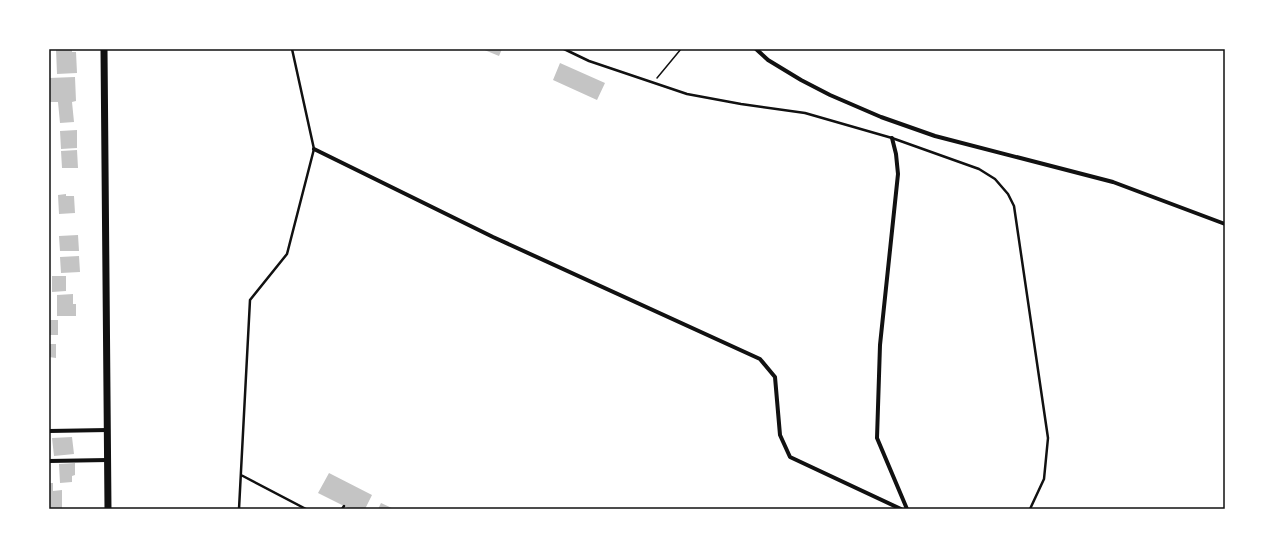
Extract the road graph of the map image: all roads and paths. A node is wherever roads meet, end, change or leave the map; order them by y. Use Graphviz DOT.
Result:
graph roads {
  1 [pos="104,49"];
  2 [pos="292,49"];
  3 [pos="564,49"];
  4 [pos="681,49"];
  5 [pos="756,49"];
  6 [pos="653,82"];
  7 [pos="892,138"];
  8 [pos="314,149"];
  9 [pos="1225,224"];
  10 [pos="108,430"];
  11 [pos="49,431"];
  12 [pos="108,460"];
  13 [pos="49,461"];
  14 [pos="241,475"];
  15 [pos="108,509"];
  16 [pos="239,509"];
  17 [pos="306,509"];
  18 [pos="901,509"];
  19 [pos="907,509"];
  20 [pos="1030,509"];
  1 -- 10 [label="main road"];
  2 -- 8 [label="lane"];
  3 -- 6 [label="lane"];
  4 -- 6 [label="path"];
  5 -- 9 [label="street"];
  6 -- 7 [label="lane"];
  7 -- 19 [label="street"];
  7 -- 20 [label="lane"];
  8 -- 14 [label="lane"];
  8 -- 18 [label="street"];
  10 -- 11 [label="street"];
  10 -- 12 [label="main road"];
  12 -- 13 [label="street"];
  12 -- 15 [label="main road"];
  14 -- 16 [label="lane"];
  14 -- 17 [label="lane"];
}
